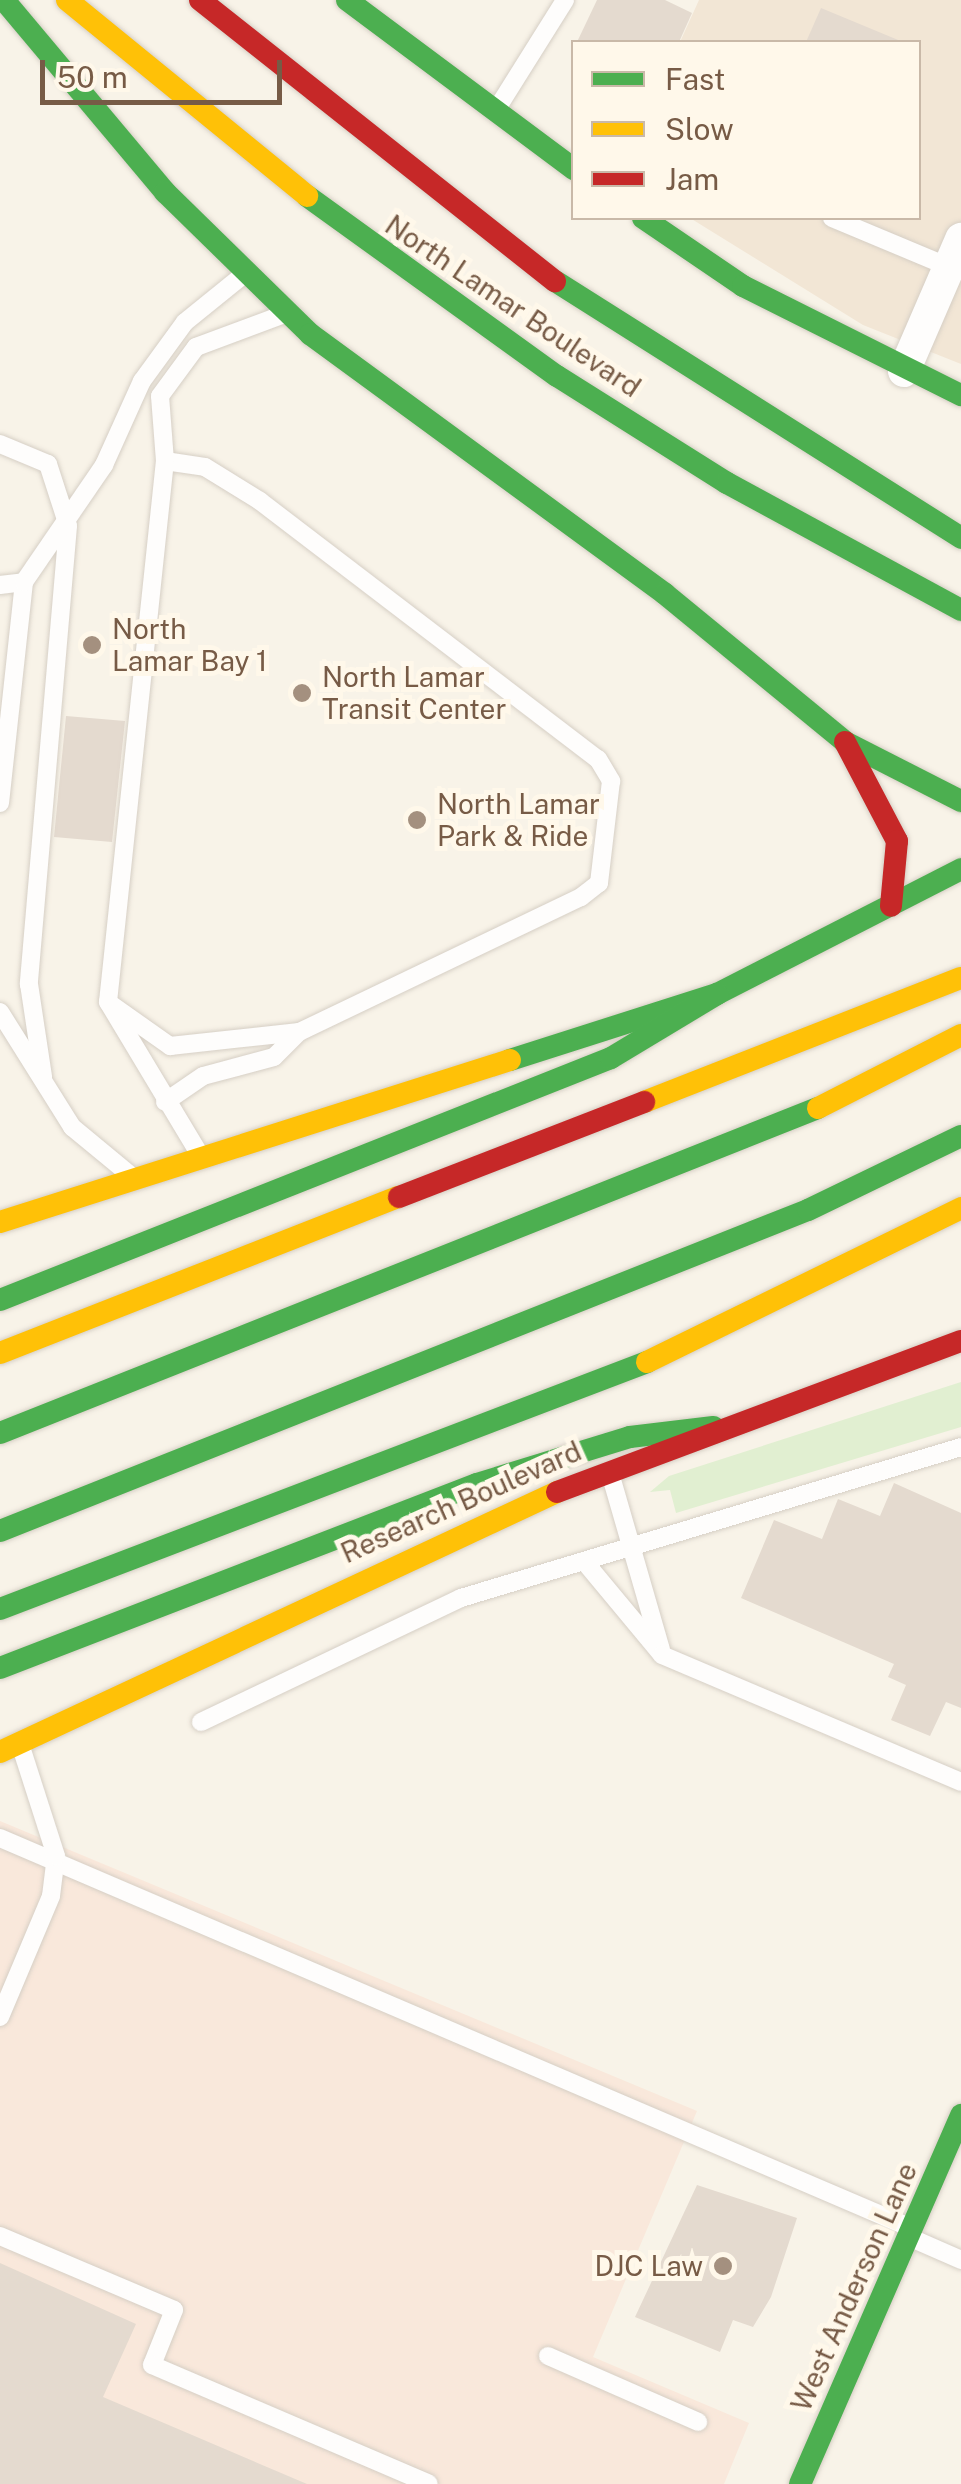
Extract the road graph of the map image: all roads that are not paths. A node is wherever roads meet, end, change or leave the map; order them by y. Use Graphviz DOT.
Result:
graph roads {
  1 [pos="4,0"];
  2 [pos="68,0"];
  3 [pos="200,0"];
  4 [pos="347,0"];
  5 [pos="565,0"];
  6 [pos="494,111"];
  7 [pos="571,167"];
  8 [pos="646,220"];
  9 [pos="839,220"];
  10 [pos="955,253"];
  11 [pos="244,274"];
  12 [pos="289,314"];
  13 [pos="904,371"];
  14 [pos="961,396"];
  15 [pos="0,444"];
  16 [pos="164,462"];
  17 [pos="68,526"];
  18 [pos="961,538"];
  19 [pos="24,582"];
  20 [pos="0,585"];
  21 [pos="961,610"];
  22 [pos="845,742"];
  23 [pos="961,801"];
  24 [pos="0,804"];
  25 [pos="961,869"];
  26 [pos="899,902"];
  27 [pos="943,904"];
  28 [pos="961,978"];
  29 [pos="717,994"];
  30 [pos="108,1002"];
  31 [pos="0,1012"];
  32 [pos="299,1032"];
  33 [pos="961,1035"];
  34 [pos="43,1077"];
  35 [pos="165,1102"];
  36 [pos="961,1136"];
  37 [pos="200,1156"];
  38 [pos="134,1178"];
  39 [pos="961,1208"];
  40 [pos="0,1222"];
  41 [pos="0,1300"];
  42 [pos="961,1342"];
  43 [pos="0,1353"];
  44 [pos="714,1428"];
  45 [pos="0,1433"];
  46 [pos="961,1447"];
  47 [pos="609,1470"];
  48 [pos="0,1531"];
  49 [pos="632,1544"];
  50 [pos="584,1561"];
  51 [pos="0,1609"];
  52 [pos="662,1655"];
  53 [pos="0,1668"];
  54 [pos="201,1722"];
  55 [pos="10,1748"];
  56 [pos="961,1782"];
  57 [pos="0,1838"];
  58 [pos="56,1856"];
  59 [pos="0,2017"];
  60 [pos="961,2115"];
  61 [pos="912,2233"];
  62 [pos="0,2236"];
  63 [pos="961,2260"];
  64 [pos="548,2356"];
  65 [pos="698,2422"];
  66 [pos="429,2484"];
  67 [pos="800,2484"];
  1 -- 11 [label="main road"];
  2 -- 21 [label="main road, North Lamar Boulevard"];
  3 -- 18 [label="main road, North Lamar Boulevard"];
  4 -- 6 [label="main road"];
  5 -- 6 [label="lane"];
  6 -- 7 [label="main road"];
  8 -- 13 [label="main road"];
  9 -- 10 [label="lane"];
  10 -- 13 [label="street"];
  11 -- 12 [label="main road"];
  11 -- 17 [label="lane"];
  12 -- 16 [label="lane"];
  12 -- 22 [label="main road"];
  13 -- 14 [label="main road"];
  15 -- 17 [label="lane"];
  16 -- 30 [label="lane"];
  16 -- 32 [label="lane"];
  17 -- 19 [label="lane"];
  17 -- 34 [label="lane"];
  19 -- 20 [label="lane"];
  19 -- 24 [label="lane"];
  22 -- 23 [label="main road"];
  22 -- 26 [label="main road"];
  25 -- 26 [label="main road"];
  26 -- 27 [label="main road"];
  26 -- 29 [label="main road"];
  28 -- 43 [label="main road"];
  29 -- 37 [label="main road"];
  29 -- 41 [label="main road"];
  30 -- 32 [label="lane"];
  30 -- 35 [label="lane"];
  31 -- 34 [label="lane"];
  32 -- 35 [label="lane"];
  33 -- 45 [label="main road"];
  34 -- 38 [label="lane"];
  35 -- 37 [label="lane"];
  36 -- 48 [label="main road"];
  37 -- 38 [label="main road"];
  38 -- 40 [label="main road"];
  39 -- 51 [label="main road"];
  42 -- 44 [label="main road, Research Boulevard"];
  44 -- 47 [label="main road, Research Boulevard"];
  44 -- 53 [label="main road"];
  46 -- 49 [label="lane"];
  47 -- 49 [label="lane"];
  47 -- 55 [label="main road, Research Boulevard"];
  49 -- 50 [label="lane"];
  49 -- 52 [label="lane"];
  50 -- 52 [label="lane"];
  50 -- 54 [label="lane"];
  52 -- 56 [label="lane"];
  55 -- 58 [label="lane"];
  57 -- 58 [label="lane"];
  58 -- 59 [label="lane"];
  58 -- 61 [label="lane"];
  60 -- 61 [label="main road, West Anderson Lane"];
  61 -- 63 [label="lane"];
  61 -- 67 [label="main road, West Anderson Lane"];
  62 -- 66 [label="lane"];
  64 -- 65 [label="lane"];
}
